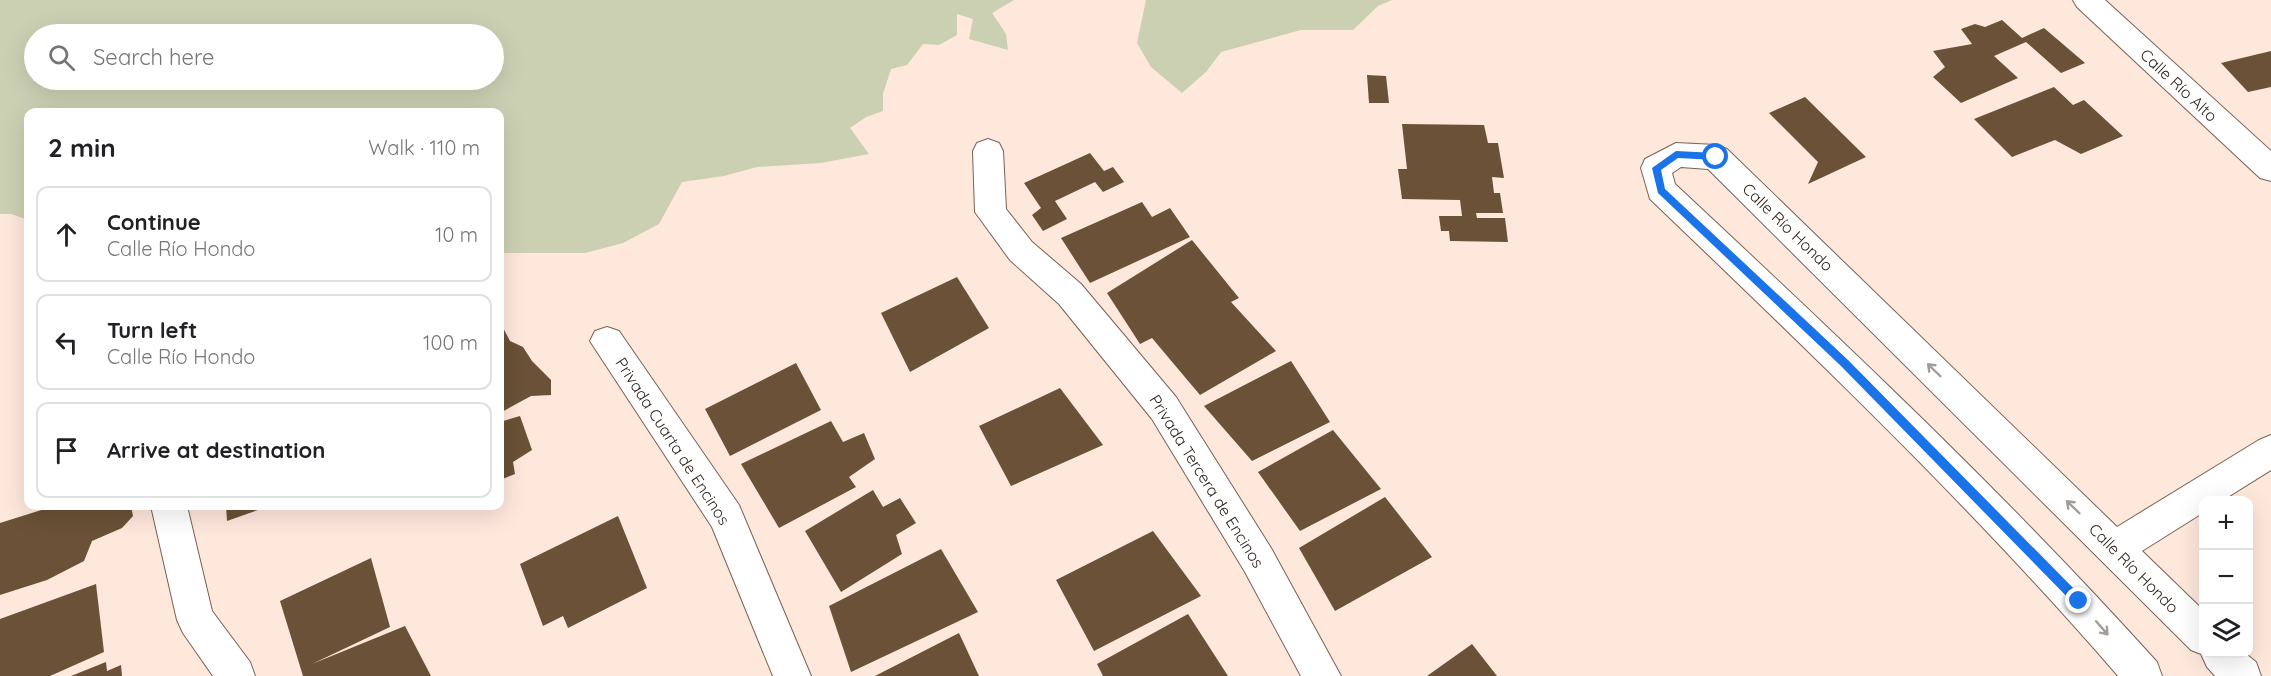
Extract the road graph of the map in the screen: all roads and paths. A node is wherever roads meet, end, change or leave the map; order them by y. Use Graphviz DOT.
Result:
graph roads {
  1 [pos="2087,0"];
  2 [pos="988,152"];
  3 [pos="2271,169"];
  4 [pos="607,341"];
  5 [pos="2271,451"];
  6 [pos="170,510"];
  7 [pos="2115,548"];
  8 [pos="2199,632"];
  9 [pos="2224,658"];
  10 [pos="236,676"];
  11 [pos="792,676"];
  12 [pos="1322,676"];
  13 [pos="2143,676"];
  14 [pos="2242,676"];
  1 -- 3 [label="street, Calle Río Alto"];
  2 -- 12 [label="street, Privada Tercera de Encinos"];
  4 -- 11 [label="street, Privada Cuarta de Encinos"];
  5 -- 7 [label="street"];
  6 -- 10 [label="street"];
  7 -- 8 [label="street, Calle Río Hondo"];
  7 -- 13 [label="street, Calle Río Hondo, one-way"];
  9 -- 14 [label="street"];
}
